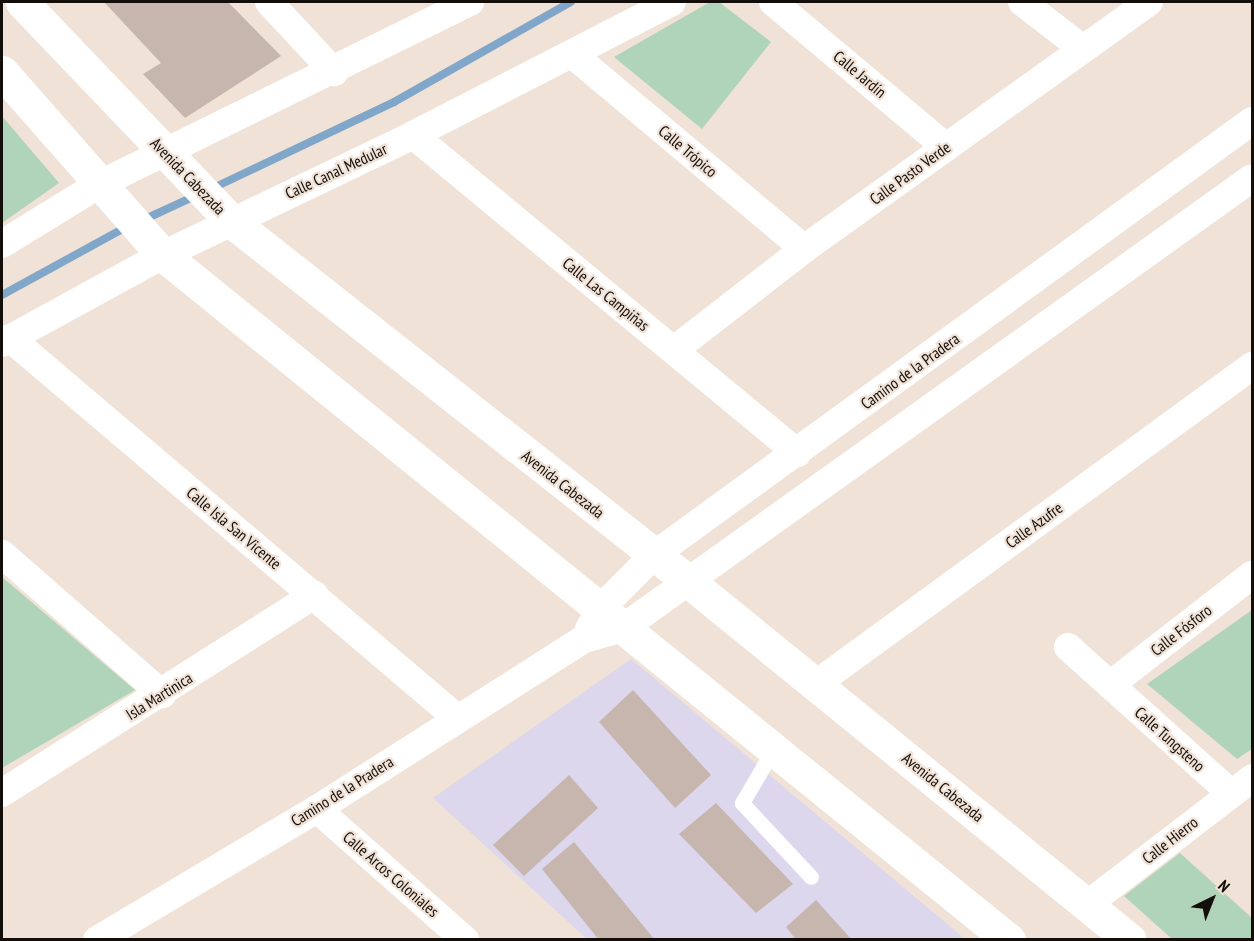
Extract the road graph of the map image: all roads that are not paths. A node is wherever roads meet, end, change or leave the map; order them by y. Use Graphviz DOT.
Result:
graph roads {
  1 [pos="22,2"];
  2 [pos="269,2"];
  3 [pos="470,2"];
  4 [pos="672,2"];
  5 [pos="773,2"];
  6 [pos="1022,2"];
  7 [pos="1149,2"];
  8 [pos="1083,49"];
  9 [pos="572,54"];
  10 [pos="2,72"];
  11 [pos="334,72"];
  12 [pos="1252,121"];
  13 [pos="413,135"];
  14 [pos="946,147"];
  15 [pos="171,160"];
  16 [pos="1252,178"];
  17 [pos="105,193"];
  18 [pos="225,215"];
  19 [pos="2,244"];
  20 [pos="156,248"];
  21 [pos="804,249"];
  22 [pos="6,341"];
  23 [pos="674,350"];
  24 [pos="1252,366"];
  25 [pos="798,453"];
  26 [pos="2,554"];
  27 [pos="654,555"];
  28 [pos="1252,575"];
  29 [pos="688,581"];
  30 [pos="314,596"];
  31 [pos="611,619"];
  32 [pos="1068,647"];
  33 [pos="816,684"];
  34 [pos="1110,685"];
  35 [pos="162,694"];
  36 [pos="457,718"];
  37 [pos="774,748"];
  38 [pos="1242,786"];
  39 [pos="2,793"];
  40 [pos="316,809"];
  41 [pos="811,877"];
  42 [pos="1088,904"];
  43 [pos="455,937"];
  44 [pos="97,939"];
  45 [pos="1009,939"];
  46 [pos="1130,939"];
  1 -- 15 [label="main road, Avenida Cabezada"];
  2 -- 11 [label="street"];
  3 -- 11 [label="street"];
  4 -- 9 [label="street, Calle Canal Medular"];
  5 -- 14 [label="street, Calle Jardín"];
  6 -- 8 [label="street"];
  7 -- 8 [label="street, Calle Pasto Verde"];
  8 -- 14 [label="street, Calle Pasto Verde"];
  9 -- 13 [label="street, Calle Canal Medular"];
  9 -- 21 [label="street, Calle Trópico"];
  10 -- 17 [label="main road"];
  11 -- 15 [label="street"];
  12 -- 25 [label="street, Camino de la Pradera"];
  13 -- 18 [label="street, Calle Canal Medular"];
  13 -- 23 [label="street, Calle Las Campiñas"];
  14 -- 21 [label="street, Calle Pasto Verde"];
  15 -- 17 [label="street"];
  15 -- 18 [label="main road, Avenida Cabezada"];
  16 -- 29 [label="street, Camino de la Pradera"];
  17 -- 19 [label="street"];
  17 -- 20 [label="main road"];
  18 -- 20 [label="street, Calle Canal Medular"];
  18 -- 27 [label="main road, Avenida Cabezada"];
  20 -- 22 [label="street, Calle Canal Medular"];
  20 -- 31 [label="main road"];
  21 -- 23 [label="street, Calle Pasto Verde"];
  22 -- 30 [label="street, Calle Isla San Vicente"];
  23 -- 25 [label="street, Calle Las Campiñas"];
  24 -- 33 [label="street, Calle Azufre"];
  25 -- 27 [label="street, Camino de la Pradera"];
  26 -- 35 [label="street"];
  27 -- 29 [label="main road, Avenida Cabezada"];
  27 -- 31 [label="street, Camino de la Pradera"];
  28 -- 34 [label="street, Calle Fósforo"];
  29 -- 31 [label="street, Camino de la Pradera"];
  29 -- 33 [label="main road, Avenida Cabezada"];
  30 -- 35 [label="street, Isla Martinica"];
  30 -- 36 [label="street, Calle Isla San Vicente"];
  31 -- 36 [label="street, Camino de la Pradera"];
  31 -- 37 [label="main road"];
  32 -- 34 [label="street, Calle Tungsteno"];
  33 -- 42 [label="main road, Avenida Cabezada"];
  34 -- 38 [label="street, Calle Tungsteno"];
  35 -- 39 [label="street, Isla Martinica"];
  36 -- 40 [label="street, Camino de la Pradera"];
  37 -- 41 [label="lane"];
  37 -- 45 [label="main road"];
  38 -- 42 [label="street, Calle Hierro"];
  40 -- 43 [label="street, Calle Arcos Coloniales"];
  40 -- 44 [label="street, Camino de la Pradera"];
  42 -- 46 [label="main road, Avenida Cabezada"];
}
